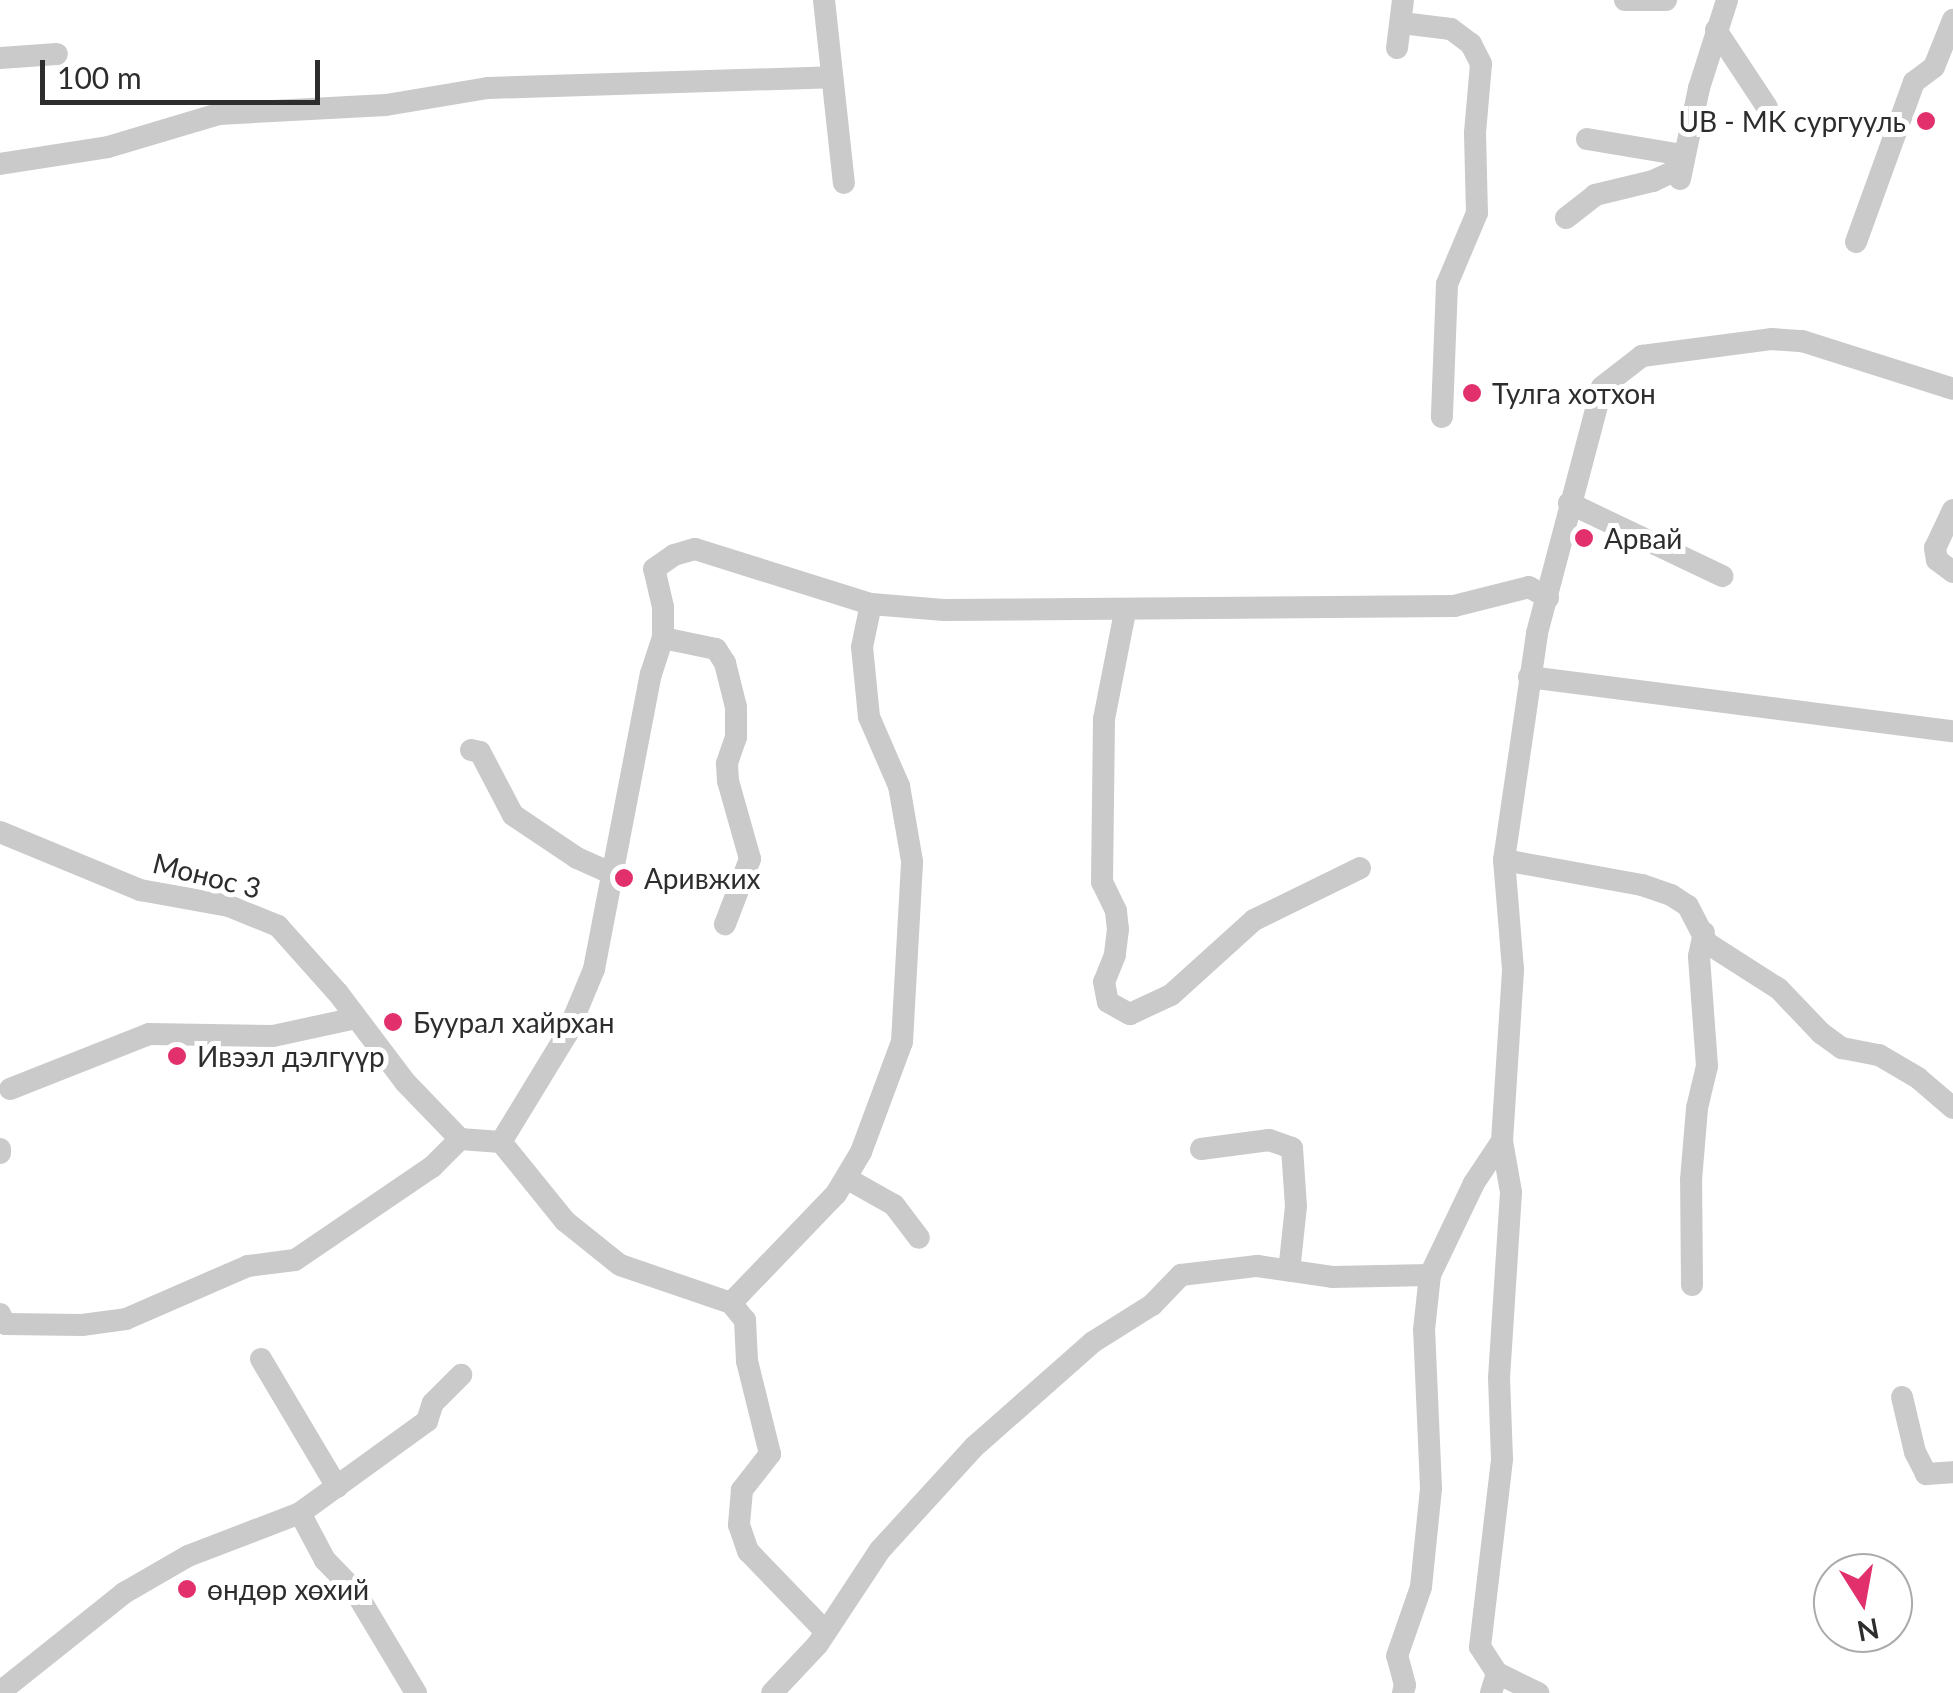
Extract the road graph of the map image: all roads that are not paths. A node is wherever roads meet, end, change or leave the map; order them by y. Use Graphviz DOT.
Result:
graph roads {
  1 [pos="824,0"];
  2 [pos="1625,0"];
  3 [pos="1666,0"];
  4 [pos="1727,0"];
  5 [pos="1402,11"];
  6 [pos="1953,20"];
  7 [pos="1716,30"];
  8 [pos="1398,48"];
  9 [pos="57,54"];
  10 [pos="0,58"];
  11 [pos="1943,70"];
  12 [pos="832,78"];
  13 [pos="1767,107"];
  14 [pos="1587,139"];
  15 [pos="0,164"];
  16 [pos="1682,167"];
  17 [pos="844,184"];
  18 [pos="1566,218"];
  19 [pos="1856,242"];
  20 [pos="1953,389"];
  21 [pos="1442,417"];
  22 [pos="1568,503"];
  23 [pos="1953,510"];
  24 [pos="1953,572"];
  25 [pos="1722,576"];
  26 [pos="1548,598"];
  27 [pos="872,604"];
  28 [pos="1125,612"];
  29 [pos="663,638"];
  30 [pos="1530,677"];
  31 [pos="1953,731"];
  32 [pos="471,750"];
  33 [pos="0,832"];
  34 [pos="1504,860"];
  35 [pos="1360,868"];
  36 [pos="613,874"];
  37 [pos="725,924"];
  38 [pos="1704,934"];
  39 [pos="356,1018"];
  40 [pos="4,1093"];
  41 [pos="1953,1108"];
  42 [pos="460,1139"];
  43 [pos="1502,1141"];
  44 [pos="501,1142"];
  45 [pos="1201,1149"];
  46 [pos="846,1178"];
  47 [pos="919,1238"];
  48 [pos="1289,1271"];
  49 [pos="1430,1276"];
  50 [pos="1692,1284"];
  51 [pos="731,1304"];
  52 [pos="2,1325"];
  53 [pos="260,1358"];
  54 [pos="462,1375"];
  55 [pos="1902,1397"];
  56 [pos="1953,1472"];
  57 [pos="337,1487"];
  58 [pos="300,1513"];
  59 [pos="826,1632"];
  60 [pos="1494,1683"];
  61 [pos="0,1692"];
  62 [pos="416,1693"];
  63 [pos="772,1693"];
  64 [pos="1403,1693"];
  65 [pos="1538,1693"];
  1 -- 12 [label="street"];
  2 -- 3 [label="street"];
  4 -- 7 [label="street"];
  5 -- 8 [label="street"];
  5 -- 21 [label="street"];
  6 -- 11 [label="street"];
  7 -- 13 [label="street"];
  7 -- 16 [label="street"];
  9 -- 10 [label="street"];
  11 -- 19 [label="street"];
  12 -- 15 [label="street"];
  12 -- 17 [label="street"];
  14 -- 16 [label="street"];
  16 -- 18 [label="street"];
  20 -- 22 [label="street"];
  22 -- 25 [label="street"];
  22 -- 26 [label="street"];
  23 -- 24 [label="street"];
  26 -- 28 [label="street"];
  26 -- 30 [label="street"];
  27 -- 28 [label="street"];
  27 -- 29 [label="street"];
  27 -- 46 [label="street"];
  28 -- 35 [label="street"];
  29 -- 36 [label="street"];
  29 -- 37 [label="street"];
  30 -- 31 [label="street"];
  30 -- 34 [label="street"];
  32 -- 36 [label="street"];
  33 -- 39 [label="street, Монос 3"];
  34 -- 38 [label="street"];
  34 -- 43 [label="street"];
  36 -- 44 [label="street"];
  38 -- 41 [label="street"];
  38 -- 50 [label="street"];
  39 -- 40 [label="street"];
  39 -- 42 [label="street, Монос 3"];
  42 -- 44 [label="street"];
  42 -- 52 [label="street"];
  43 -- 49 [label="street"];
  43 -- 60 [label="street"];
  44 -- 51 [label="street"];
  45 -- 48 [label="street"];
  46 -- 47 [label="street"];
  46 -- 51 [label="street"];
  48 -- 49 [label="street"];
  48 -- 59 [label="street"];
  49 -- 64 [label="street"];
  51 -- 59 [label="street"];
  53 -- 57 [label="street"];
  54 -- 57 [label="street"];
  55 -- 56 [label="street"];
  57 -- 58 [label="street"];
  58 -- 61 [label="street"];
  58 -- 62 [label="street"];
  59 -- 63 [label="street"];
  60 -- 65 [label="street"];
}
